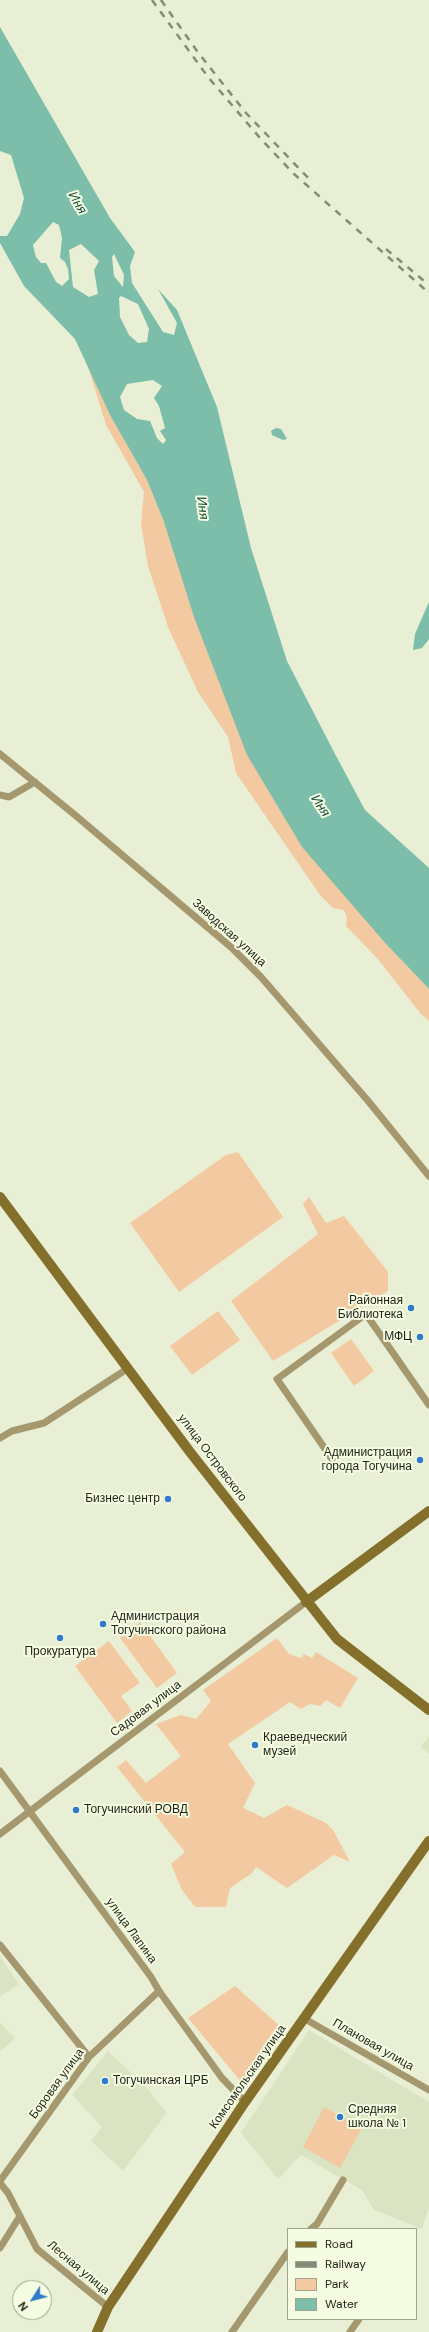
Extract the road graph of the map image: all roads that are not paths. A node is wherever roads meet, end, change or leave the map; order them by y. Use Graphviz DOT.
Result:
graph roads {
  1 [pos="0,754"];
  2 [pos="35,782"];
  3 [pos="0,795"];
  4 [pos="429,1176"];
  5 [pos="0,1197"];
  6 [pos="127,1369"];
  7 [pos="429,1405"];
  8 [pos="0,1438"];
  9 [pos="332,1459"];
  10 [pos="429,1511"];
  11 [pos="306,1602"];
  12 [pos="429,1710"];
  13 [pos="0,1772"];
  14 [pos="30,1812"];
  15 [pos="0,1834"];
  16 [pos="429,1841"];
  17 [pos="0,1945"];
  18 [pos="159,1991"];
  19 [pos="305,2019"];
  20 [pos="89,2057"];
  21 [pos="429,2090"];
  22 [pos="245,2102"];
  23 [pos="344,2180"];
  24 [pos="0,2182"];
  25 [pos="20,2216"];
  26 [pos="312,2228"];
  27 [pos="0,2248"];
  28 [pos="287,2253"];
  29 [pos="108,2307"];
  30 [pos="358,2320"];
  31 [pos="97,2332"];
  32 [pos="232,2332"];
  33 [pos="350,2332"];
  1 -- 2 [label="street, Заводская улица"];
  2 -- 3 [label="street"];
  2 -- 4 [label="street, Заводская улица"];
  5 -- 6 [label="street, улица Островского"];
  6 -- 8 [label="street"];
  6 -- 11 [label="street, улица Островского"];
  7 -- 9 [label="street"];
  10 -- 11 [label="street"];
  11 -- 12 [label="street, улица Островского"];
  11 -- 14 [label="street, Садовая улица"];
  13 -- 14 [label="street, улица Лапина"];
  14 -- 15 [label="street, Садовая улица"];
  14 -- 18 [label="street, улица Лапина"];
  16 -- 19 [label="street, Комсомольская улица"];
  17 -- 20 [label="street"];
  18 -- 20 [label="street, Боровая улица"];
  18 -- 22 [label="street, улица Лапина"];
  19 -- 21 [label="street, Плановая улица"];
  19 -- 22 [label="street, Комсомольская улица"];
  20 -- 24 [label="street, Боровая улица"];
  22 -- 29 [label="street, Комсомольская улица"];
  23 -- 26 [label="street"];
  24 -- 25 [label="street, Лесная улица"];
  25 -- 27 [label="street"];
  25 -- 29 [label="street, Лесная улица"];
  28 -- 32 [label="street"];
  29 -- 31 [label="street, Комсомольская улица"];
  30 -- 33 [label="street"];
}
